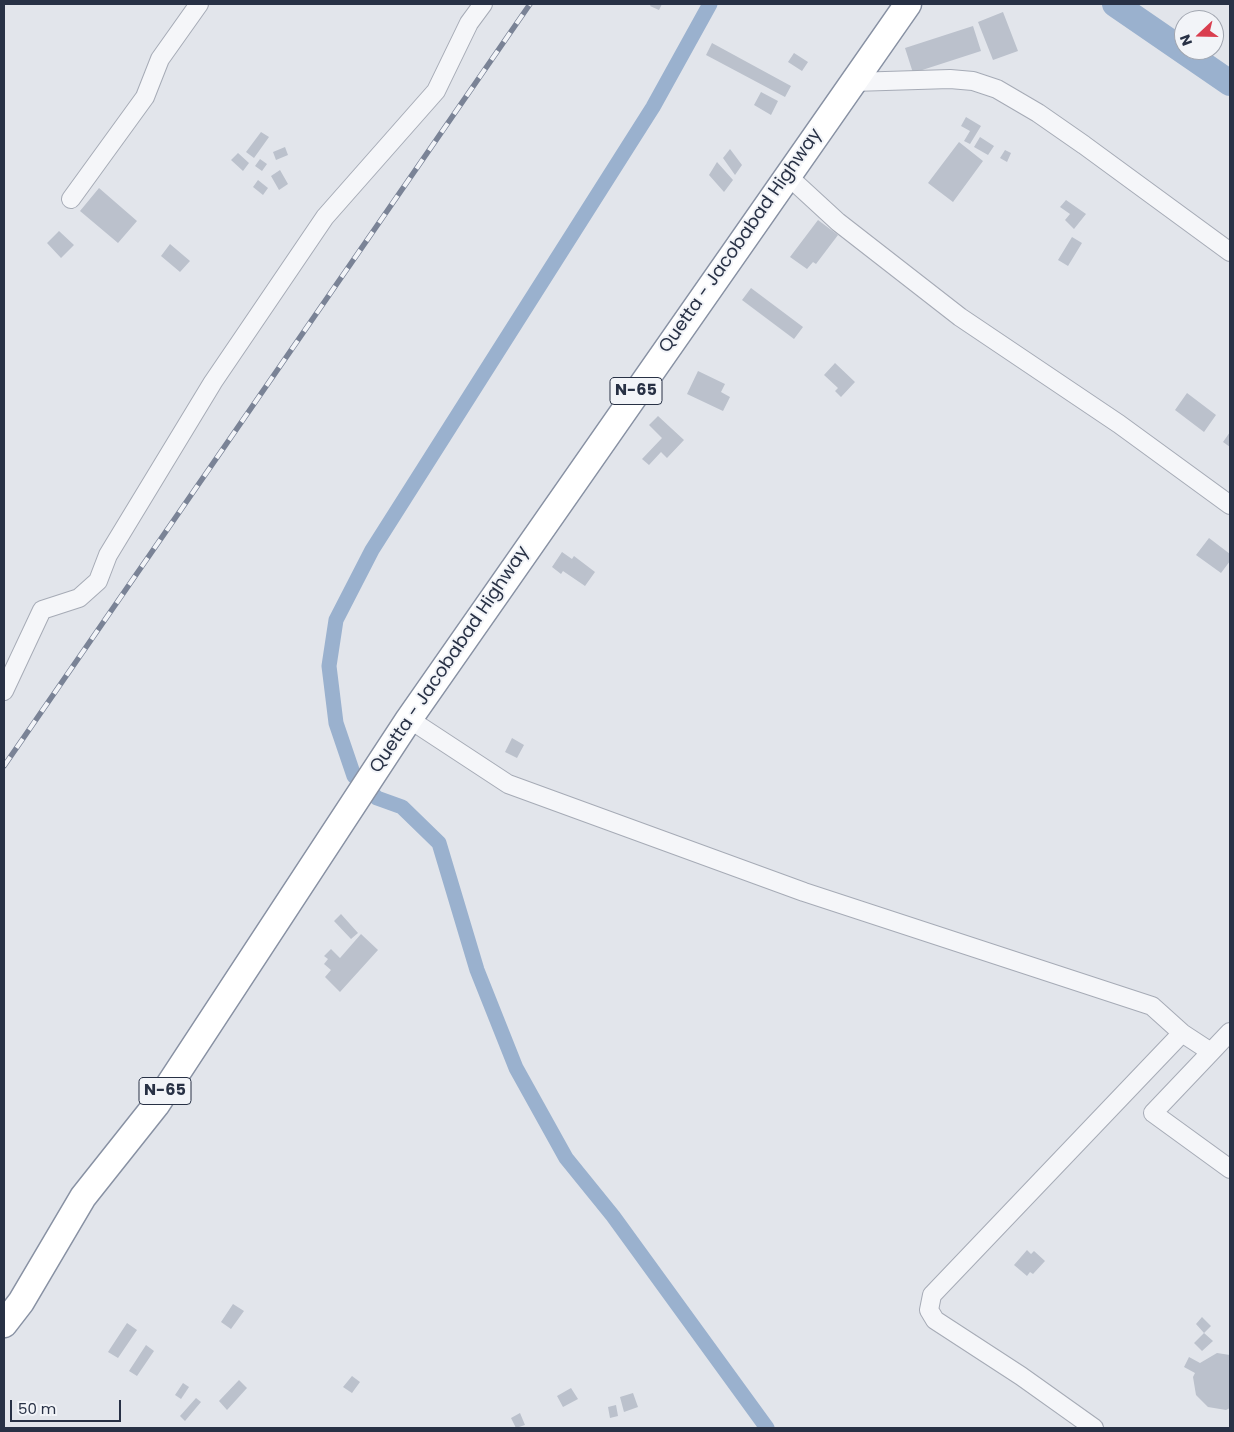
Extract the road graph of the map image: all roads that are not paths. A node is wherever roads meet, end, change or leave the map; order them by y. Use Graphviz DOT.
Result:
graph roads {
  1 [pos="199,4"];
  2 [pos="483,4"];
  3 [pos="905,5"];
  4 [pos="853,82"];
  5 [pos="788,176"];
  6 [pos="70,199"];
  7 [pos="1230,252"];
  8 [pos="1230,504"];
  9 [pos="4,691"];
  10 [pos="409,719"];
  11 [pos="1230,1032"];
  12 [pos="1182,1033"];
  13 [pos="1211,1052"];
  14 [pos="1230,1168"];
  15 [pos="4,1324"];
  16 [pos="1094,1428"];
  1 -- 6 [label="street"];
  2 -- 9 [label="street"];
  3 -- 4 [label="highway, Quetta - Jacobabad Highway / N-65"];
  4 -- 5 [label="highway, Quetta - Jacobabad Highway / N-65"];
  4 -- 7 [label="street"];
  5 -- 8 [label="street"];
  5 -- 10 [label="highway, Quetta - Jacobabad Highway / N-65"];
  10 -- 12 [label="street"];
  10 -- 15 [label="highway, Quetta - Jacobabad Highway / N-65"];
  11 -- 13 [label="street"];
  12 -- 13 [label="street"];
  12 -- 16 [label="street"];
  13 -- 14 [label="street"];
}
